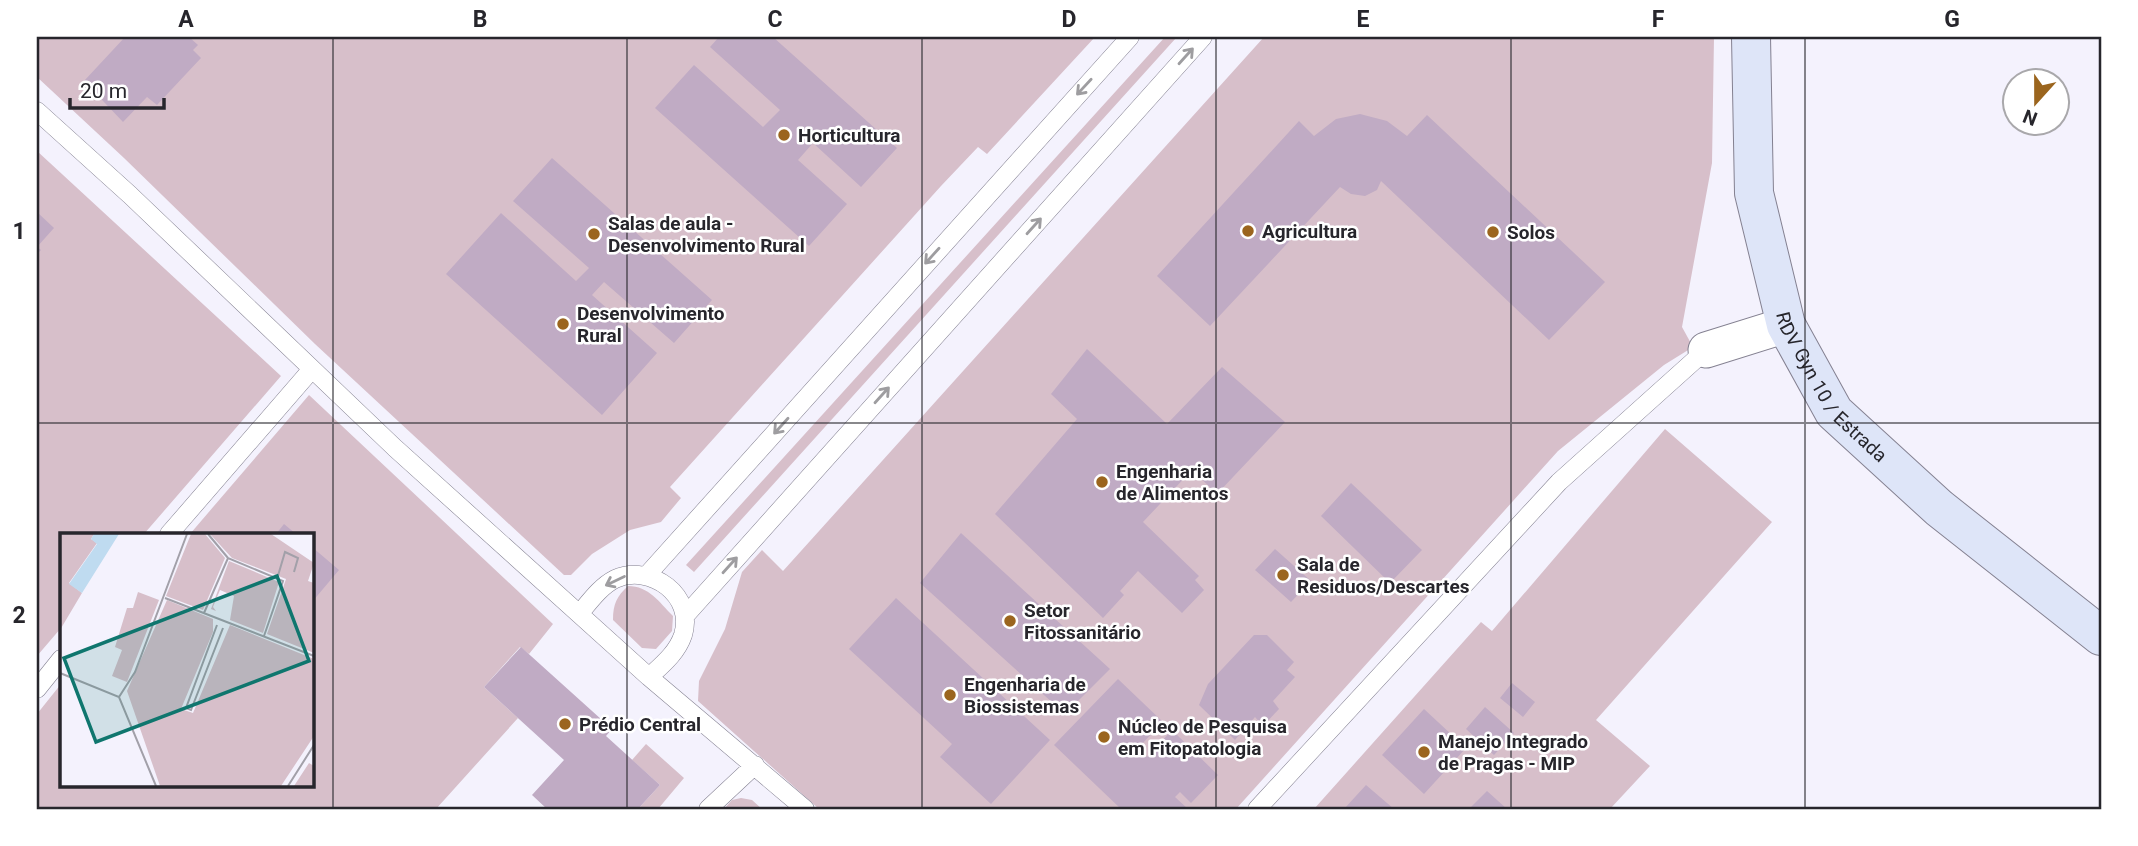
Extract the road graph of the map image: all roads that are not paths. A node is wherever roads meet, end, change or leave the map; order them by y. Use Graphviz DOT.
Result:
graph roads {
  1 [pos="1130,37"];
  2 [pos="1203,37"];
  3 [pos="1751,37"];
  4 [pos="37,111"];
  5 [pos="1786,324"];
  6 [pos="1706,350"];
  7 [pos="312,369"];
  8 [pos="170,533"];
  9 [pos="647,575"];
  10 [pos="580,613"];
  11 [pos="685,616"];
  12 [pos="2101,636"];
  13 [pos="60,660"];
  14 [pos="649,677"];
  15 [pos="37,689"];
  16 [pos="755,765"];
  17 [pos="708,809"];
  18 [pos="805,809"];
  19 [pos="1257,809"];
  1 -- 9 [label="lane, one-way"];
  11 -- 2 [label="lane, one-way"];
  3 -- 5 [label="street, RDV Gyn 10 / Estrada"];
  4 -- 7 [label="lane"];
  5 -- 6 [label="street"];
  5 -- 12 [label="street, RDV Gyn 10 / Estrada"];
  6 -- 19 [label="lane"];
  7 -- 8 [label="lane"];
  7 -- 10 [label="lane"];
  9 -- 10 [label="lane, one-way"];
  9 -- 11 [label="lane"];
  10 -- 14 [label="lane"];
  11 -- 14 [label="lane"];
  13 -- 15 [label="lane"];
  14 -- 16 [label="lane"];
  16 -- 17 [label="lane"];
  16 -- 18 [label="lane"];
}
